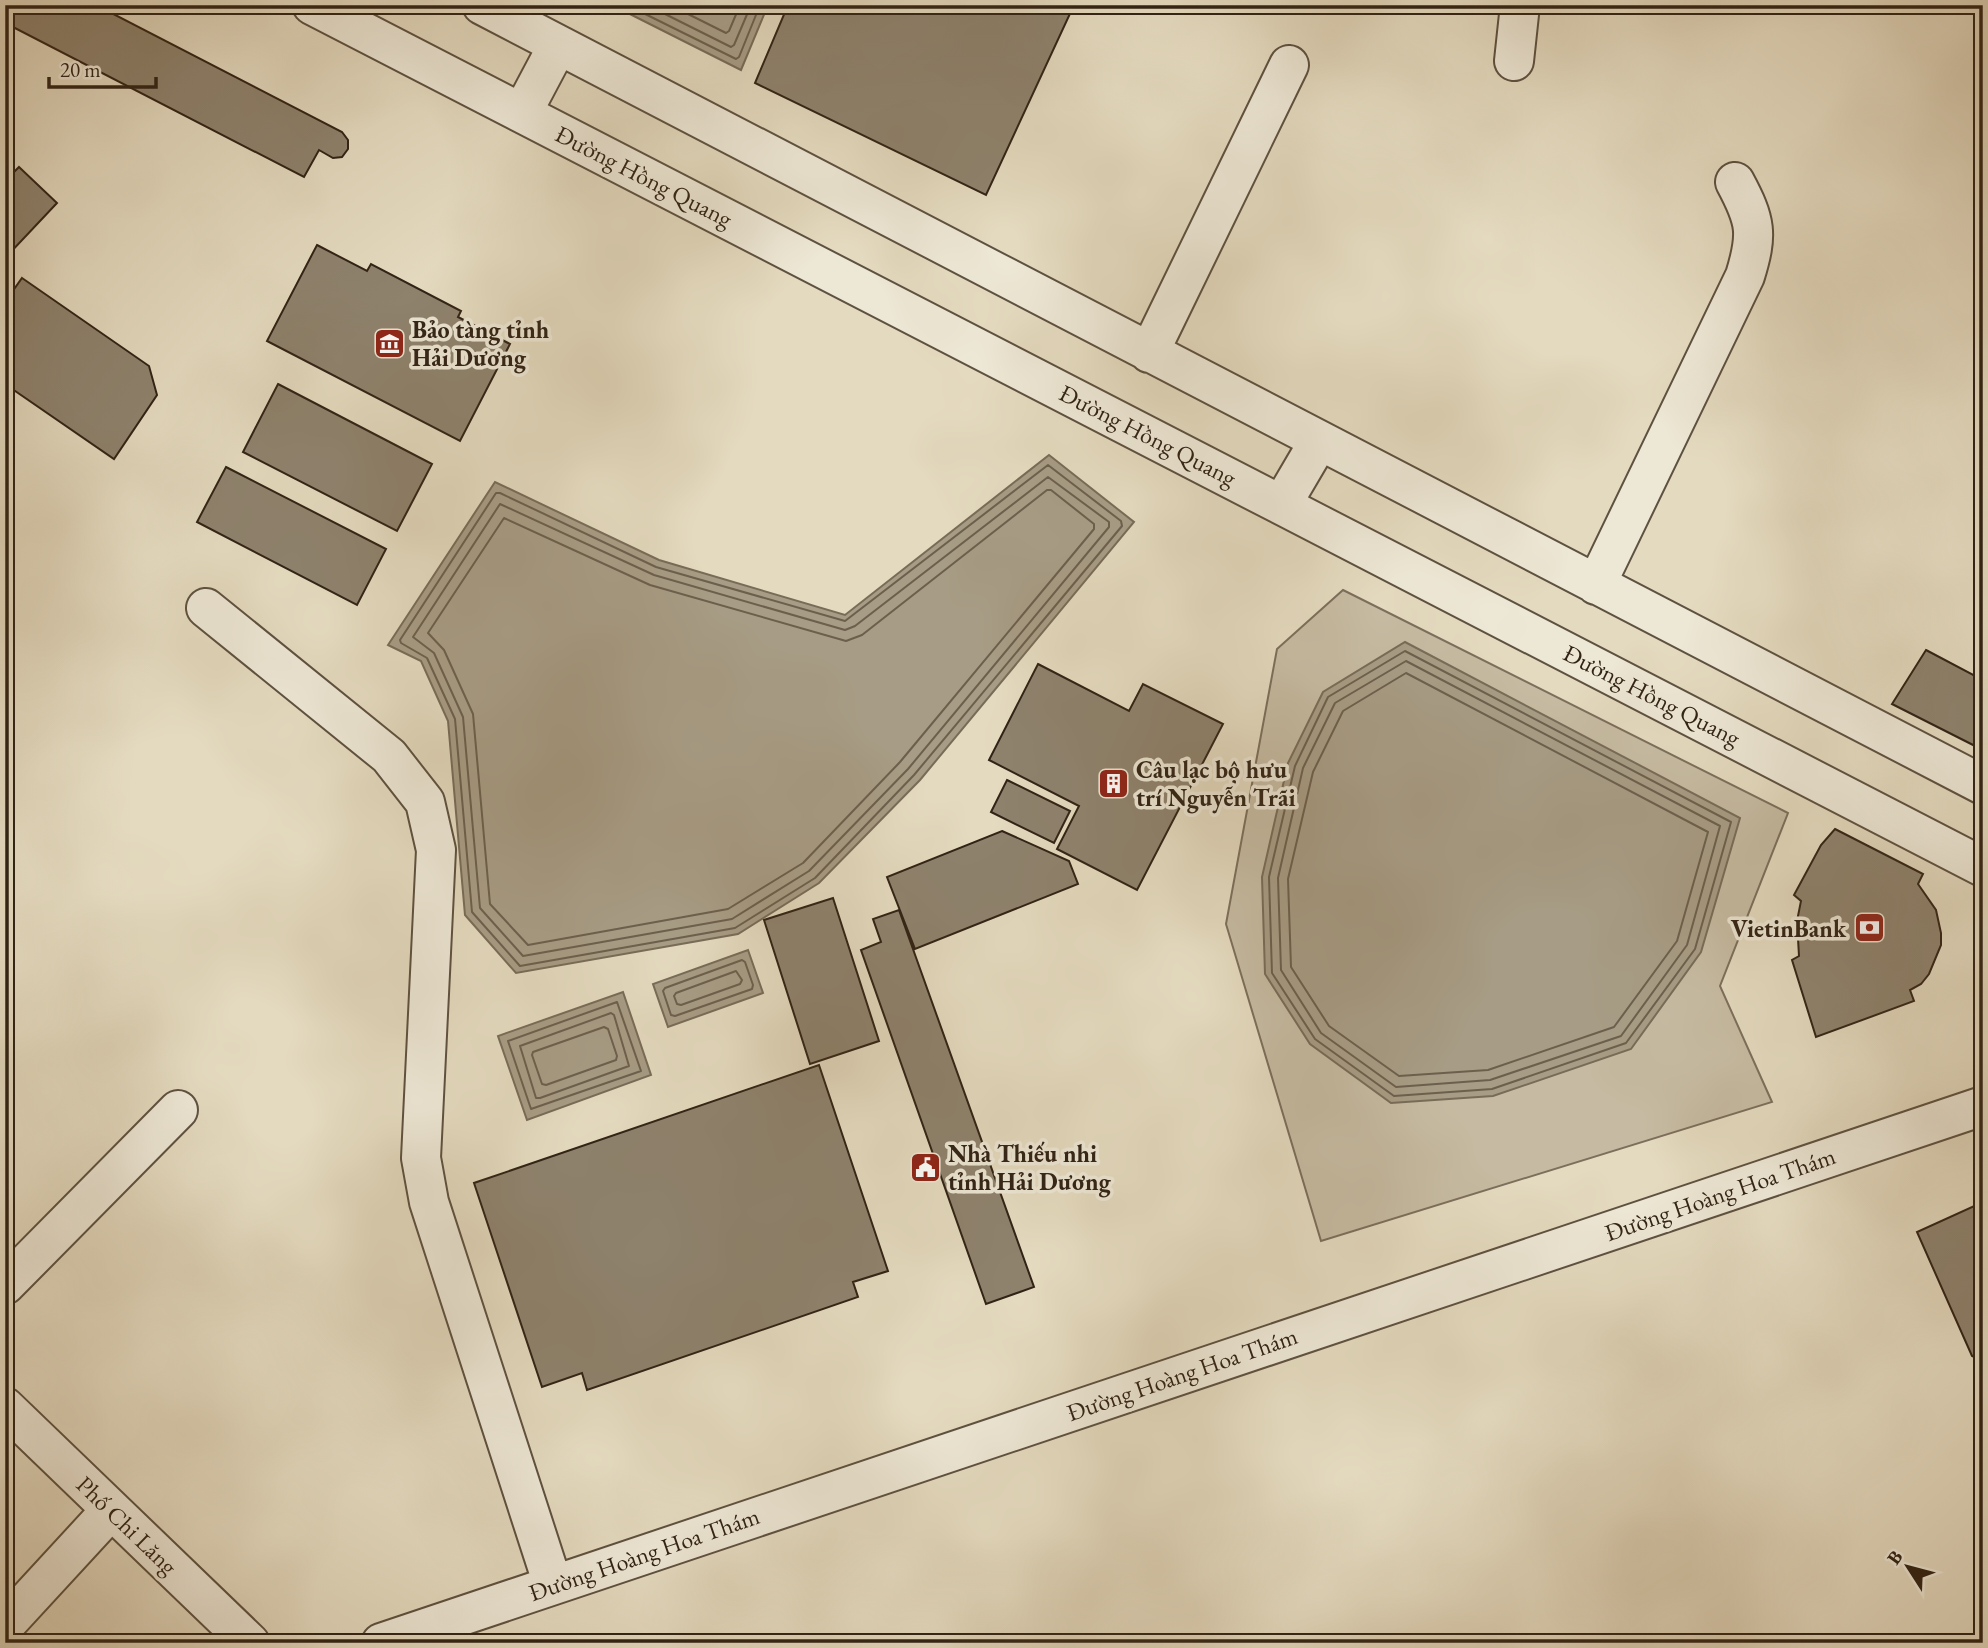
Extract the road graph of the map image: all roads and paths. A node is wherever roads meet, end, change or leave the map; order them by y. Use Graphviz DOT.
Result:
graph roads {
  1 [pos="313,5"];
  2 [pos="482,5"];
  3 [pos="1520,5"];
  4 [pos="558,45"];
  5 [pos="1514,61"];
  6 [pos="1289,65"];
  7 [pos="522,113"];
  8 [pos="1735,182"];
  9 [pos="1149,353"];
  10 [pos="1319,441"];
  11 [pos="1282,505"];
  12 [pos="1596,585"];
  13 [pos="206,608"];
  14 [pos="1983,785"];
  15 [pos="1983,867"];
  16 [pos="1983,1106"];
  17 [pos="178,1110"];
  18 [pos="5,1285"];
  19 [pos="5,1406"];
  20 [pos="111,1510"];
  21 [pos="553,1585"];
  22 [pos="5,1625"];
  23 [pos="250,1643"];
  24 [pos="381,1643"];
  1 -- 7 [label="street, Đường Hồng Quang"];
  2 -- 4 [label="street"];
  3 -- 5 [label="street"];
  4 -- 7 [label="street"];
  4 -- 9 [label="street"];
  6 -- 9 [label="street"];
  7 -- 11 [label="street, Đường Hồng Quang"];
  8 -- 12 [label="street"];
  9 -- 10 [label="street"];
  10 -- 11 [label="street"];
  10 -- 12 [label="street"];
  11 -- 15 [label="street, Đường Hồng Quang"];
  12 -- 14 [label="street"];
  13 -- 21 [label="street"];
  16 -- 21 [label="street, Đường Hoàng Hoa Thám"];
  17 -- 18 [label="street"];
  19 -- 20 [label="street, Phố Chi Lăng"];
  20 -- 22 [label="street"];
  20 -- 23 [label="street, Phố Chi Lăng"];
  21 -- 24 [label="street, Đường Hoàng Hoa Thám"];
}
